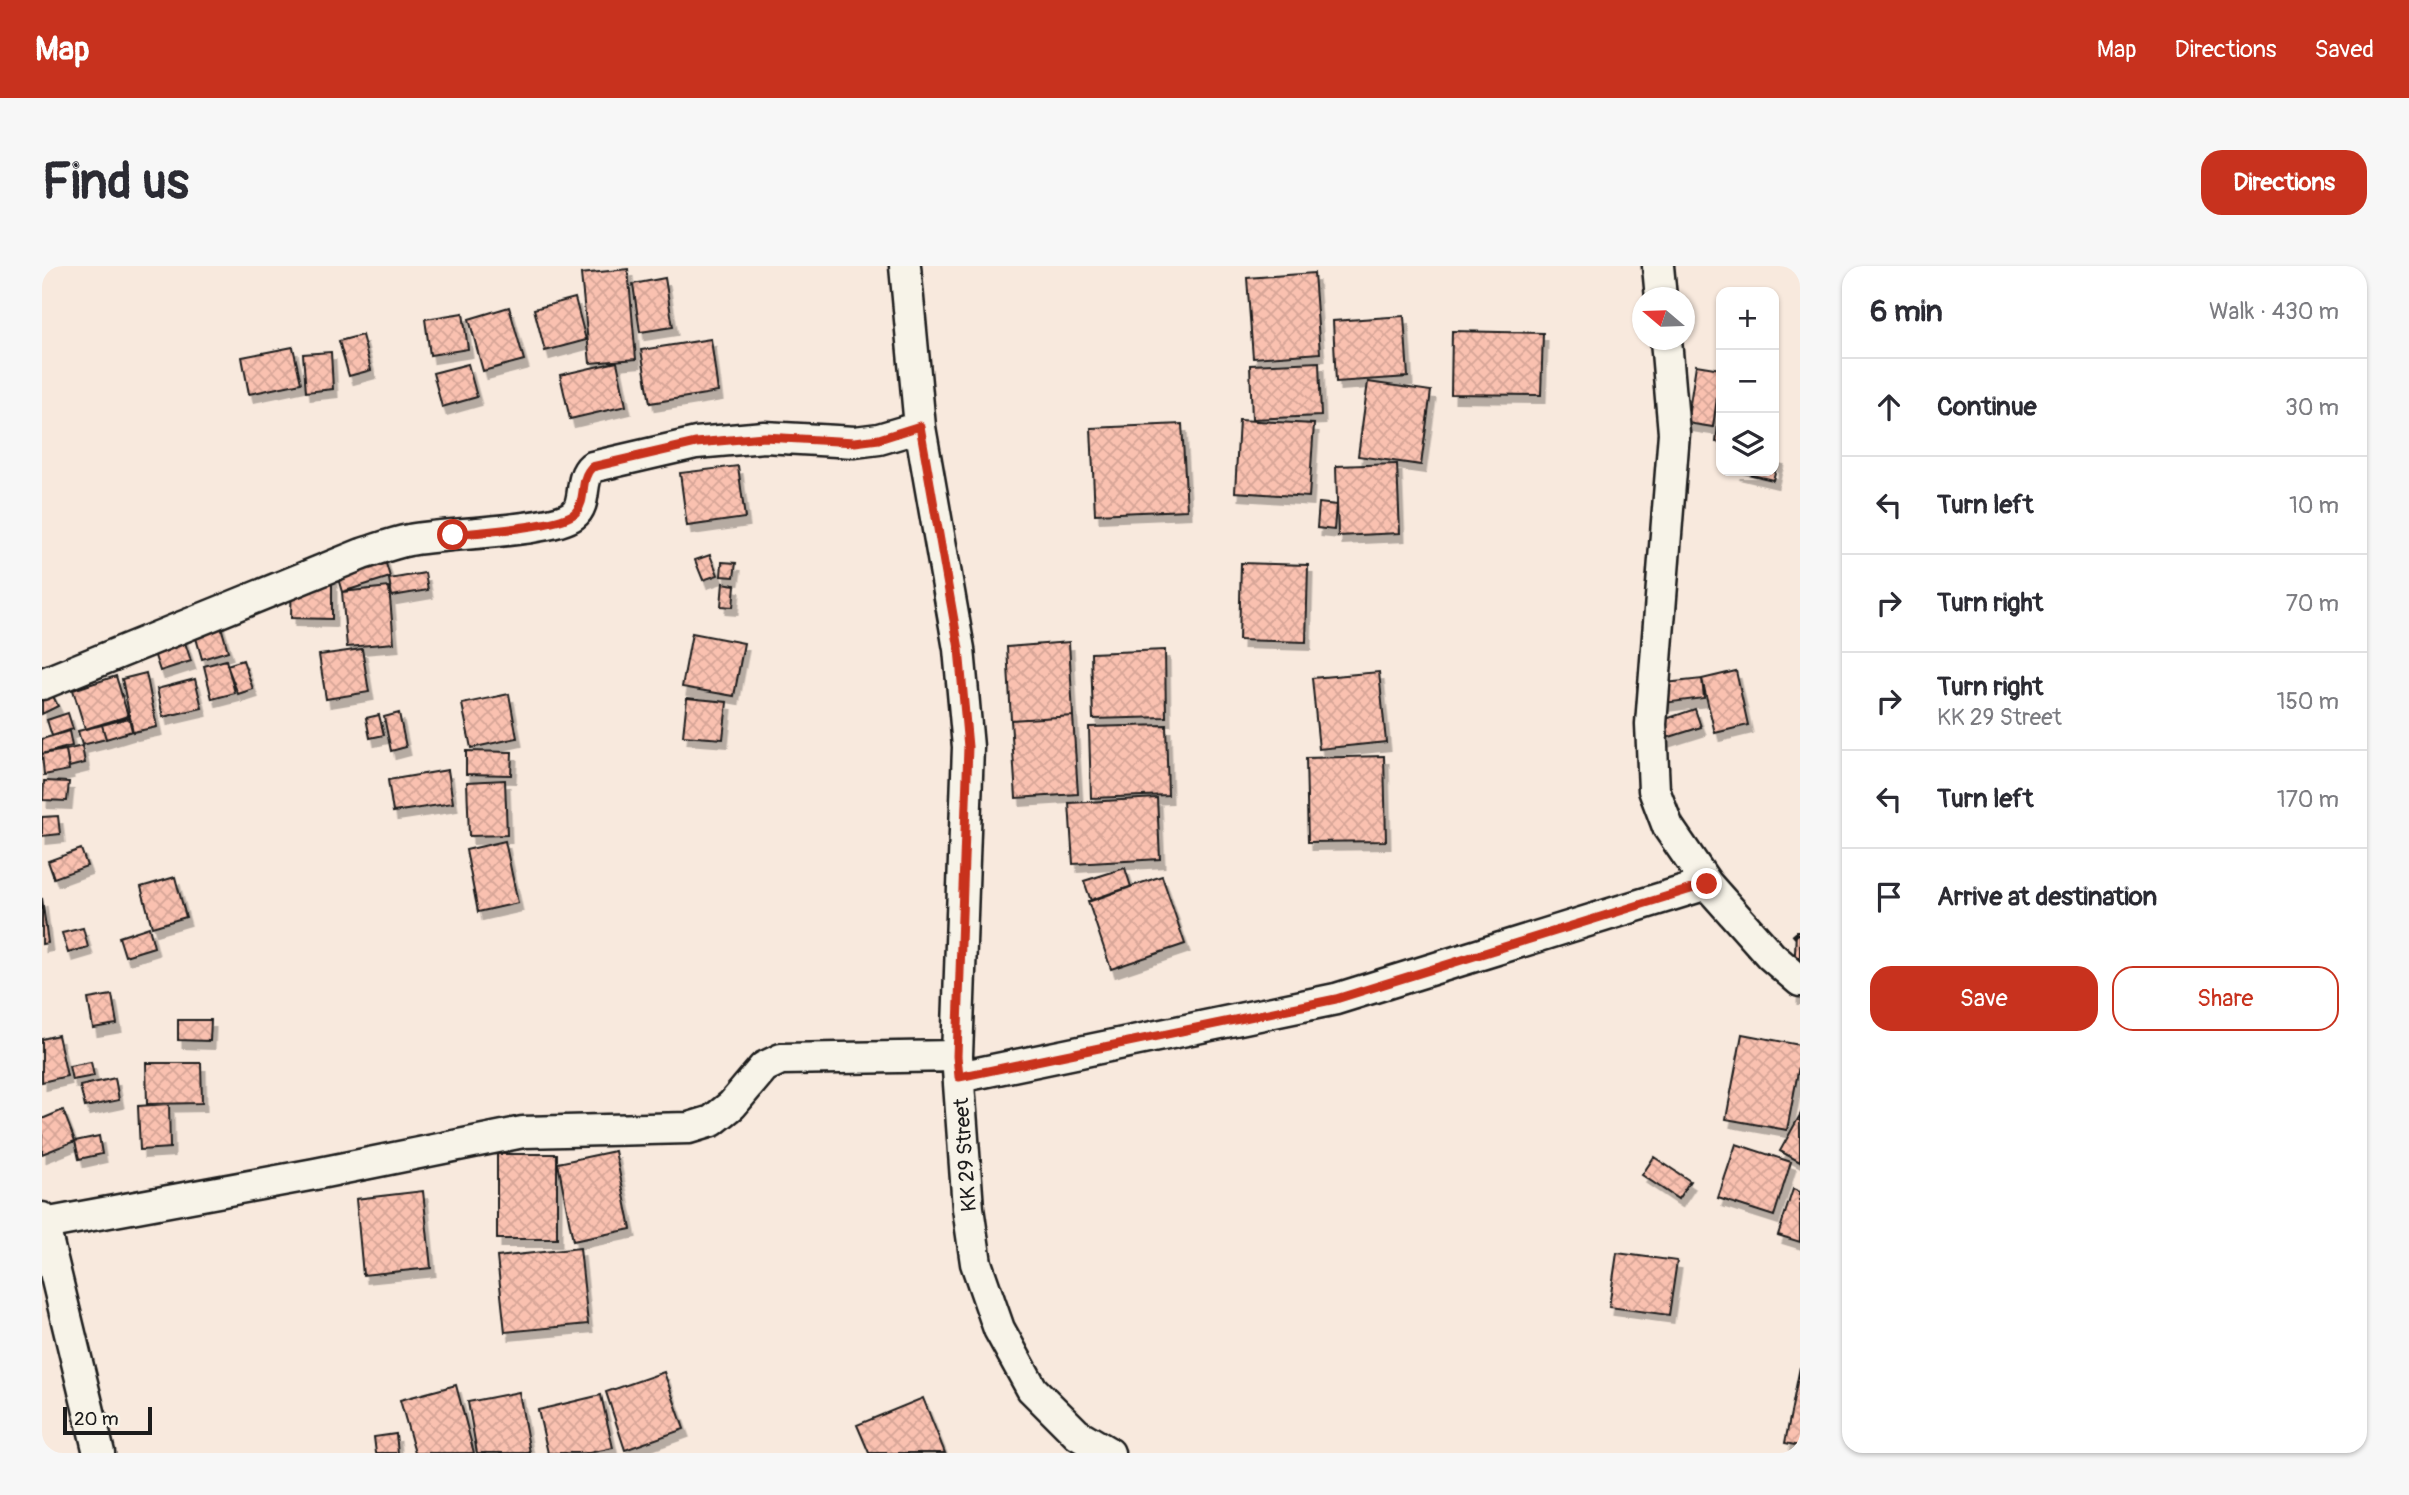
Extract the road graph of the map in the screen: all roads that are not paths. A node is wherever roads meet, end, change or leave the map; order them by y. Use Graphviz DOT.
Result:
graph roads {
  1 [pos="905,266"];
  2 [pos="1658,266"];
  3 [pos="1660,287"];
  4 [pos="1667,350"];
  5 [pos="920,426"];
  6 [pos="42,684"];
  7 [pos="1707,884"];
  8 [pos="1800,981"];
  9 [pos="958,1067"];
  10 [pos="43,1221"];
  11 [pos="99,1453"];
  12 [pos="1109,1453"];
  1 -- 5 [label="street, KK 29 Street"];
  2 -- 3 [label="street"];
  4 -- 7 [label="street"];
  5 -- 6 [label="street"];
  5 -- 9 [label="street, KK 29 Street"];
  7 -- 8 [label="street"];
  7 -- 9 [label="street"];
  9 -- 10 [label="street"];
  9 -- 12 [label="street, KK 29 Street"];
  10 -- 11 [label="street"];
}
